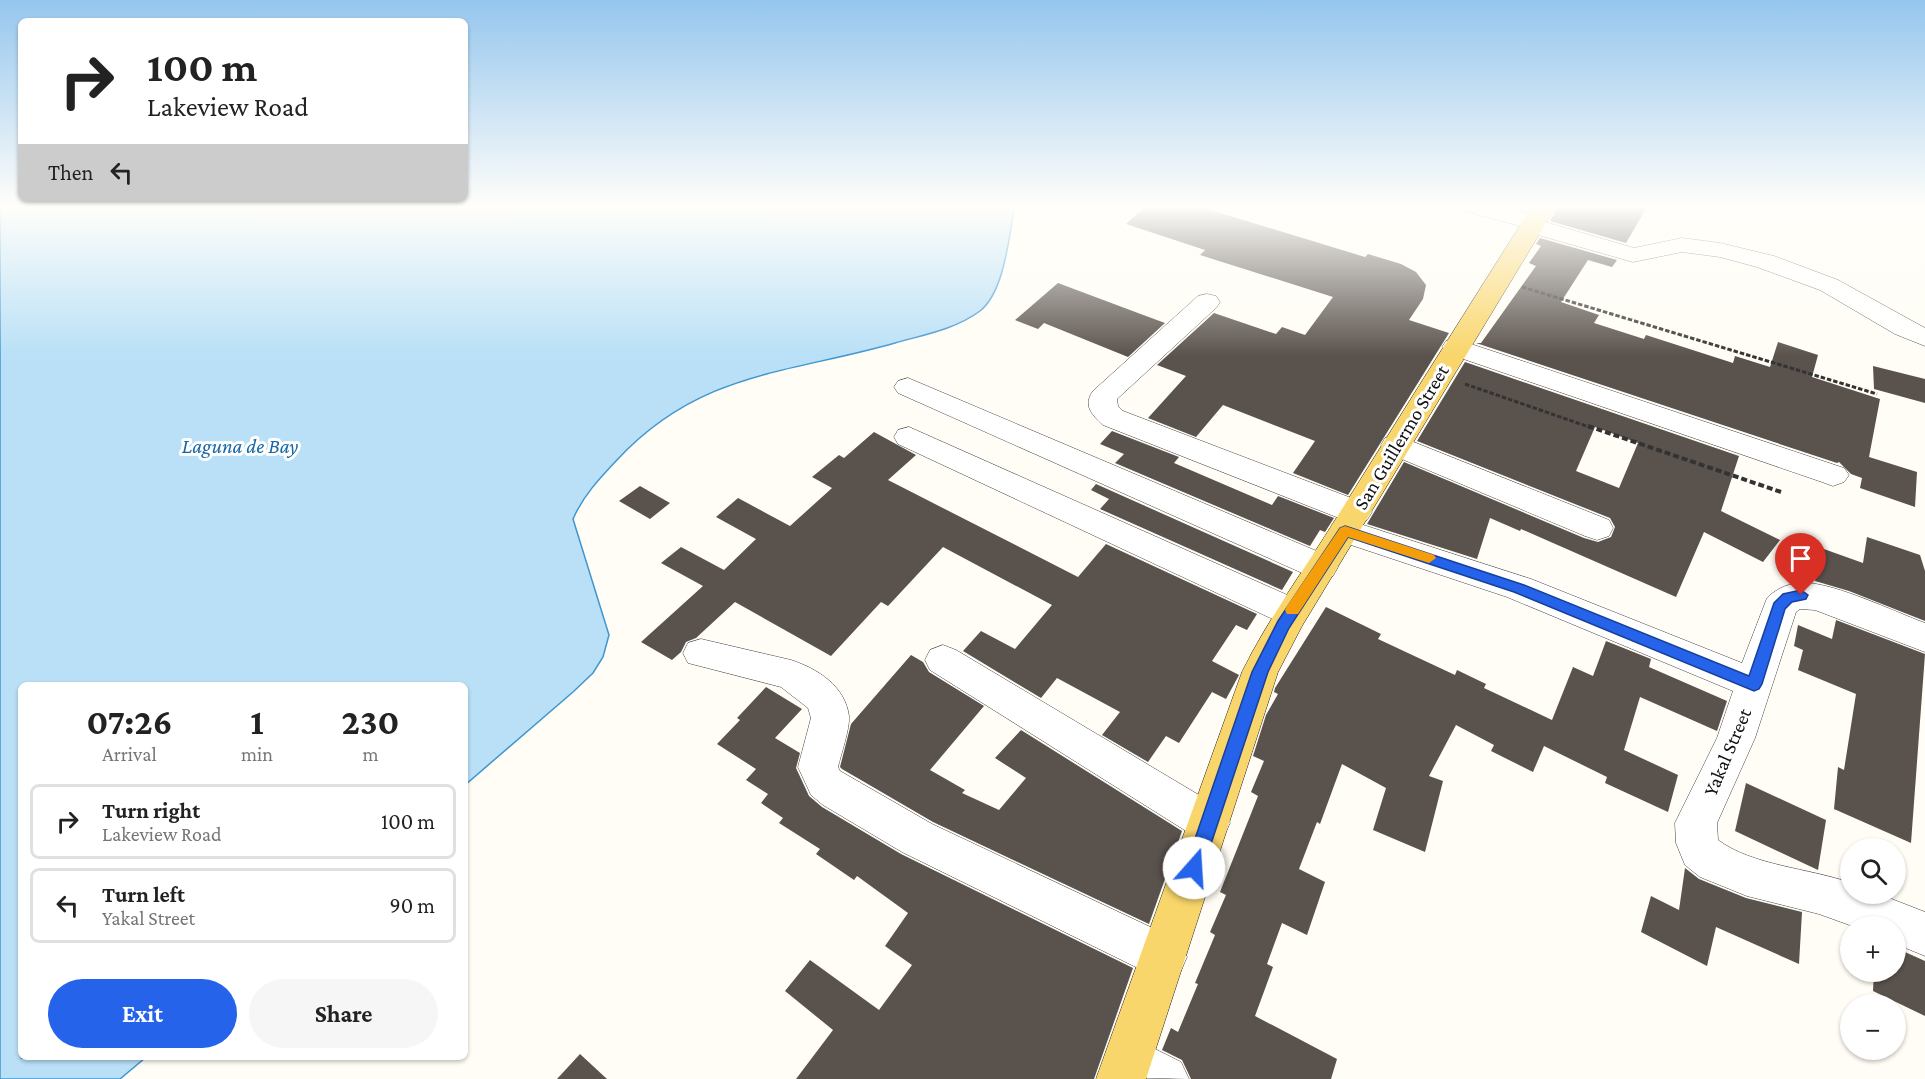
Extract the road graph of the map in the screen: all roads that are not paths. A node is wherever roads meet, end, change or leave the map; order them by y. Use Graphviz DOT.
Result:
graph roads {
  1 [pos="1513,255"];
  2 [pos="1735,255"];
  3 [pos="1207,302"];
  4 [pos="1925,338"];
  5 [pos="1447,361"];
  6 [pos="908,387"];
  7 [pos="909,437"];
  8 [pos="1396,445"];
  9 [pos="1833,475"];
  10 [pos="1351,521"];
  11 [pos="1597,528"];
  12 [pos="1321,567"];
  13 [pos="1291,612"];
  14 [pos="1925,638"];
  15 [pos="701,653"];
  16 [pos="943,660"];
  17 [pos="1754,684"];
  18 [pos="1209,823"];
  19 [pos="1925,934"];
  20 [pos="1164,957"];
  21 [pos="1138,1072"];
  1 -- 5 [label="main road, San Guillermo Street"];
  2 -- 4 [label="street"];
  3 -- 10 [label="street"];
  5 -- 8 [label="main road, San Guillermo Street"];
  5 -- 9 [label="street"];
  6 -- 12 [label="street"];
  7 -- 13 [label="street"];
  8 -- 10 [label="main road, San Guillermo Street"];
  8 -- 11 [label="street"];
  10 -- 12 [label="main road, San Guillermo Street"];
  10 -- 17 [label="street"];
  12 -- 13 [label="main road, San Guillermo Street"];
  13 -- 18 [label="main road, San Guillermo Street"];
  14 -- 17 [label="street, Yakal Street"];
  15 -- 20 [label="street"];
  16 -- 18 [label="street"];
  17 -- 19 [label="street, Yakal Street"];
  18 -- 20 [label="main road, San Guillermo Street"];
  20 -- 21 [label="main road, San Guillermo Street"];
}
